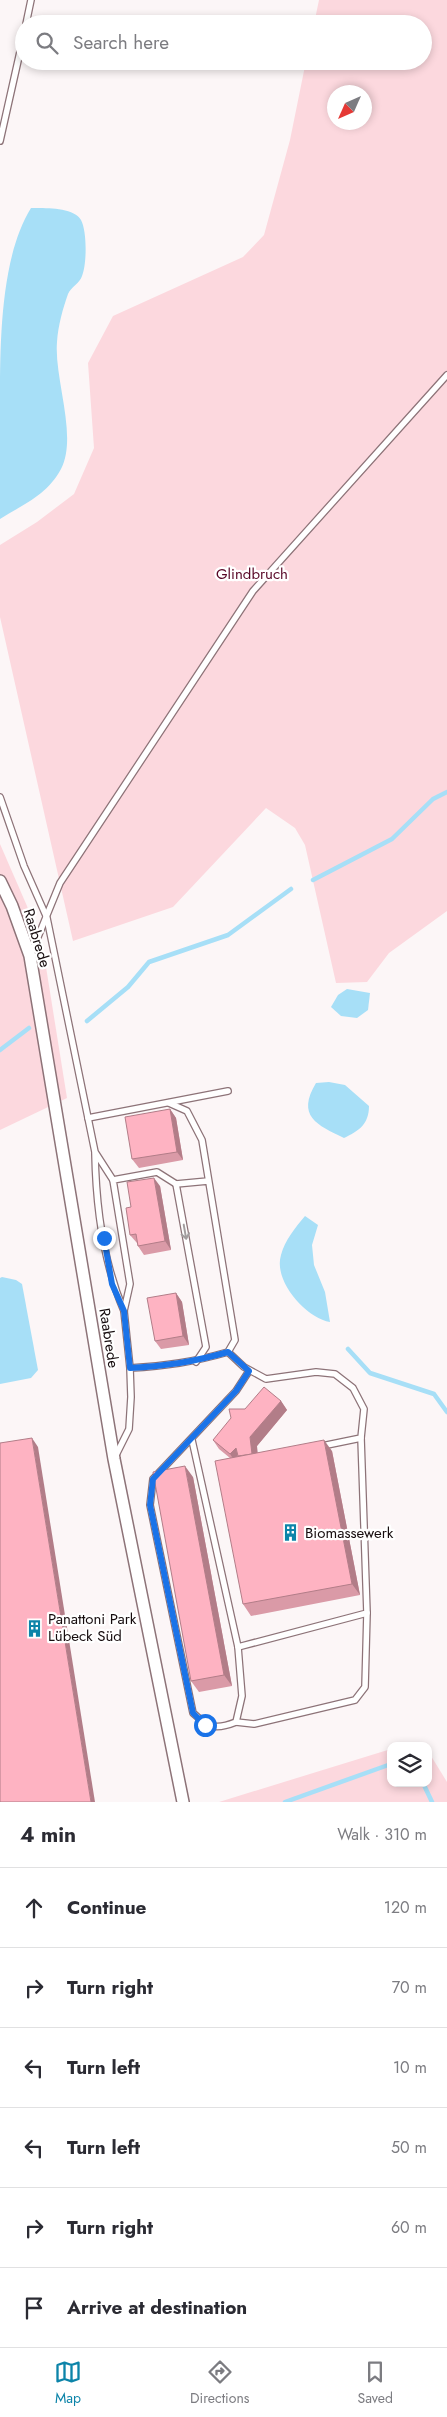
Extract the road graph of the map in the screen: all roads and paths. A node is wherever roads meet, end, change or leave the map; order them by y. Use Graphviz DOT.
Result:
graph roads {
  1 [pos="31,0"];
  2 [pos="28,15"];
  3 [pos="16,70"];
  4 [pos="0,141"];
  5 [pos="447,375"];
  6 [pos="0,797"];
  7 [pos="0,881"];
  8 [pos="47,918"];
  9 [pos="30,956"];
  10 [pos="228,1091"];
  11 [pos="170,1102"];
  12 [pos="88,1118"];
  13 [pos="95,1152"];
  14 [pos="112,1180"];
  15 [pos="208,1181"];
  16 [pos="176,1184"];
  17 [pos="124,1311"];
  18 [pos="228,1352"];
  19 [pos="196,1362"];
  20 [pos="130,1368"];
  21 [pos="249,1371"];
  22 [pos="361,1438"];
  23 [pos="192,1440"];
  24 [pos="314,1447"];
  25 [pos="114,1459"];
  26 [pos="367,1613"];
  27 [pos="238,1647"];
  28 [pos="236,1722"];
  29 [pos="183,1802"];
  1 -- 2 [label="lane"];
  3 -- 4 [label="lane"];
  5 -- 8 [label="lane"];
  6 -- 8 [label="lane, Raabrede"];
  7 -- 9 [label="street, Raabrede"];
  8 -- 9 [label="lane"];
  8 -- 12 [label="lane, Raabrede"];
  9 -- 25 [label="street, Raabrede"];
  10 -- 11 [label="lane"];
  11 -- 12 [label="lane"];
  11 -- 15 [label="lane"];
  12 -- 13 [label="lane, Raabrede"];
  13 -- 14 [label="lane"];
  13 -- 17 [label="lane"];
  14 -- 16 [label="lane"];
  14 -- 17 [label="lane"];
  15 -- 16 [label="lane"];
  15 -- 18 [label="lane"];
  16 -- 19 [label="lane, one-way"];
  17 -- 20 [label="lane"];
  18 -- 19 [label="lane"];
  18 -- 21 [label="lane"];
  19 -- 20 [label="lane"];
  20 -- 25 [label="lane"];
  21 -- 22 [label="lane"];
  21 -- 23 [label="lane"];
  22 -- 24 [label="lane"];
  22 -- 26 [label="lane"];
  23 -- 27 [label="lane"];
  23 -- 28 [label="lane"];
  25 -- 29 [label="street, Raabrede"];
  26 -- 27 [label="lane"];
  26 -- 28 [label="lane"];
  27 -- 28 [label="lane"];
}
